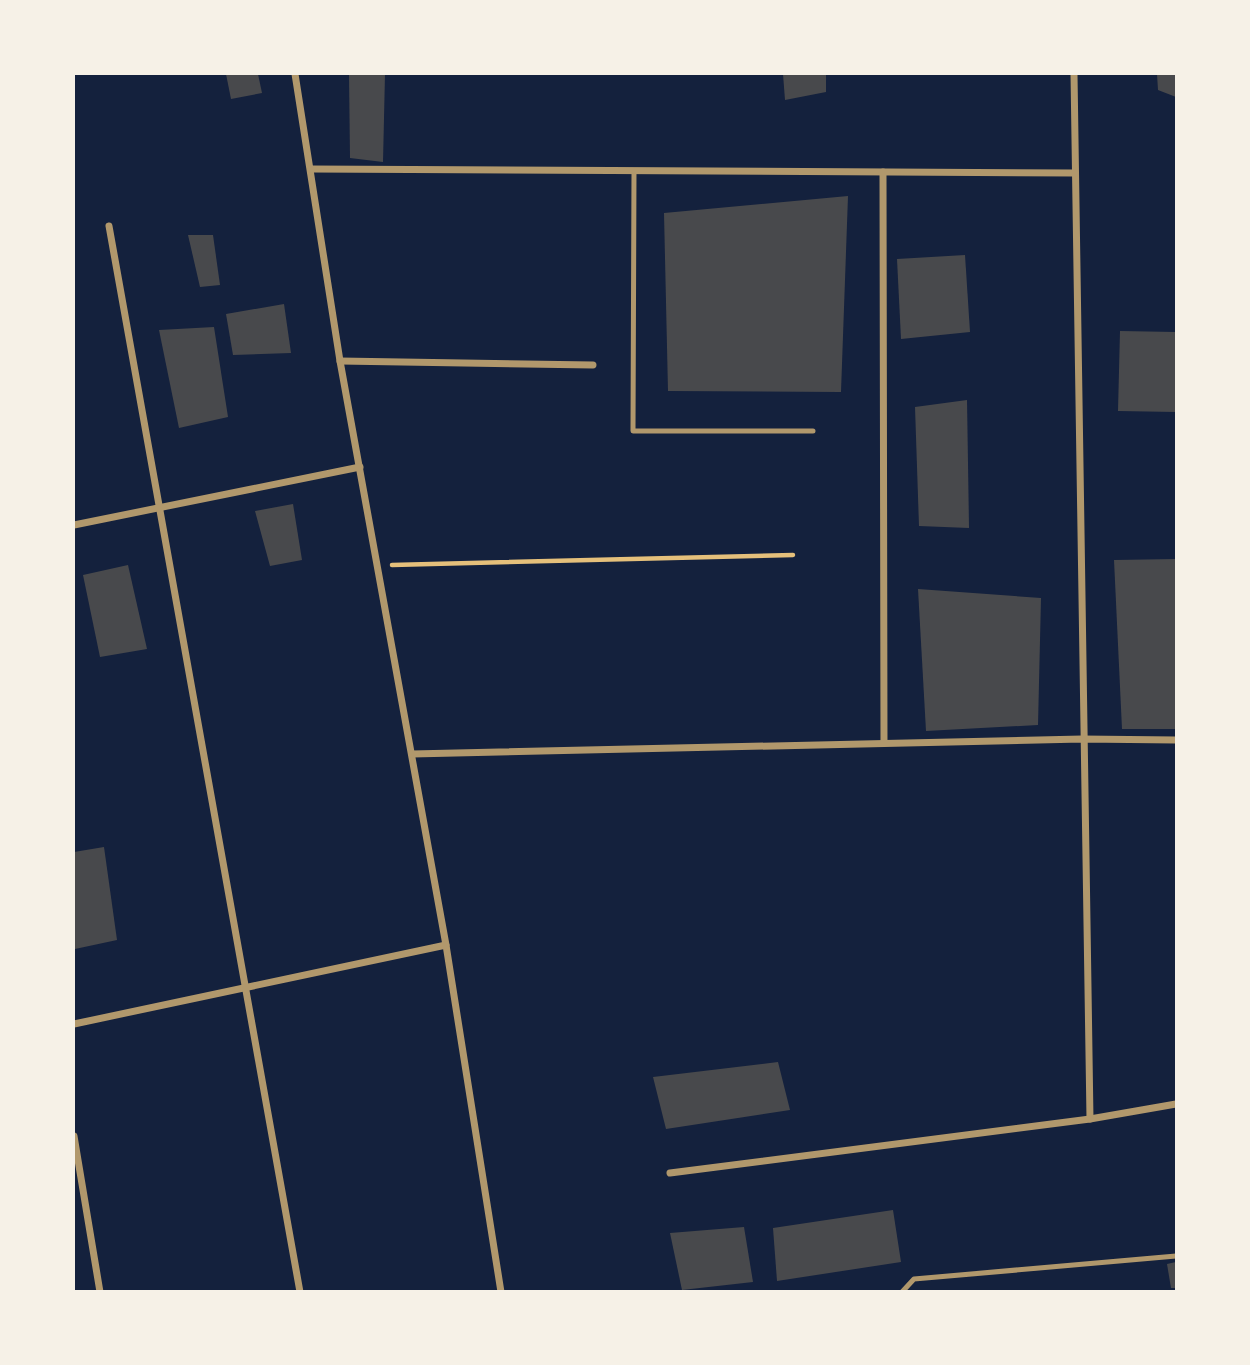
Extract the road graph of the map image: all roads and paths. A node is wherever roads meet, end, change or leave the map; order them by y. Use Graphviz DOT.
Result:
graph roads {
  1 [pos="295,74"];
  2 [pos="1074,74"];
  3 [pos="311,169"];
  4 [pos="634,171"];
  5 [pos="883,172"];
  6 [pos="1075,173"];
  7 [pos="109,226"];
  8 [pos="340,361"];
  9 [pos="593,365"];
  10 [pos="813,430"];
  11 [pos="360,467"];
  12 [pos="158,508"];
  13 [pos="74,525"];
  14 [pos="793,555"];
  15 [pos="378,565"];
  16 [pos="1082,739"];
  17 [pos="1177,740"];
  18 [pos="884,743"];
  19 [pos="412,754"];
  20 [pos="446,945"];
  21 [pos="245,988"];
  22 [pos="74,1024"];
  23 [pos="1177,1104"];
  24 [pos="1090,1119"];
  25 [pos="74,1136"];
  26 [pos="670,1173"];
  27 [pos="1177,1255"];
  28 [pos="100,1292"];
  29 [pos="300,1292"];
  30 [pos="501,1292"];
  31 [pos="902,1292"];
  1 -- 3 [label="street"];
  2 -- 6 [label="street"];
  3 -- 4 [label="street"];
  3 -- 8 [label="street"];
  4 -- 5 [label="street"];
  4 -- 10 [label="lane"];
  5 -- 6 [label="street"];
  5 -- 18 [label="street"];
  6 -- 16 [label="street"];
  7 -- 12 [label="street"];
  8 -- 9 [label="street"];
  8 -- 11 [label="street"];
  11 -- 12 [label="street"];
  11 -- 15 [label="street"];
  12 -- 13 [label="street"];
  12 -- 21 [label="street"];
  14 -- 15 [label="path"];
  15 -- 19 [label="street"];
  16 -- 17 [label="street"];
  16 -- 18 [label="street"];
  16 -- 24 [label="street"];
  18 -- 19 [label="street"];
  19 -- 20 [label="street"];
  20 -- 21 [label="street"];
  20 -- 30 [label="street"];
  21 -- 22 [label="street"];
  21 -- 29 [label="street"];
  23 -- 24 [label="street"];
  24 -- 26 [label="street"];
  25 -- 28 [label="street"];
  27 -- 31 [label="lane"];
}
